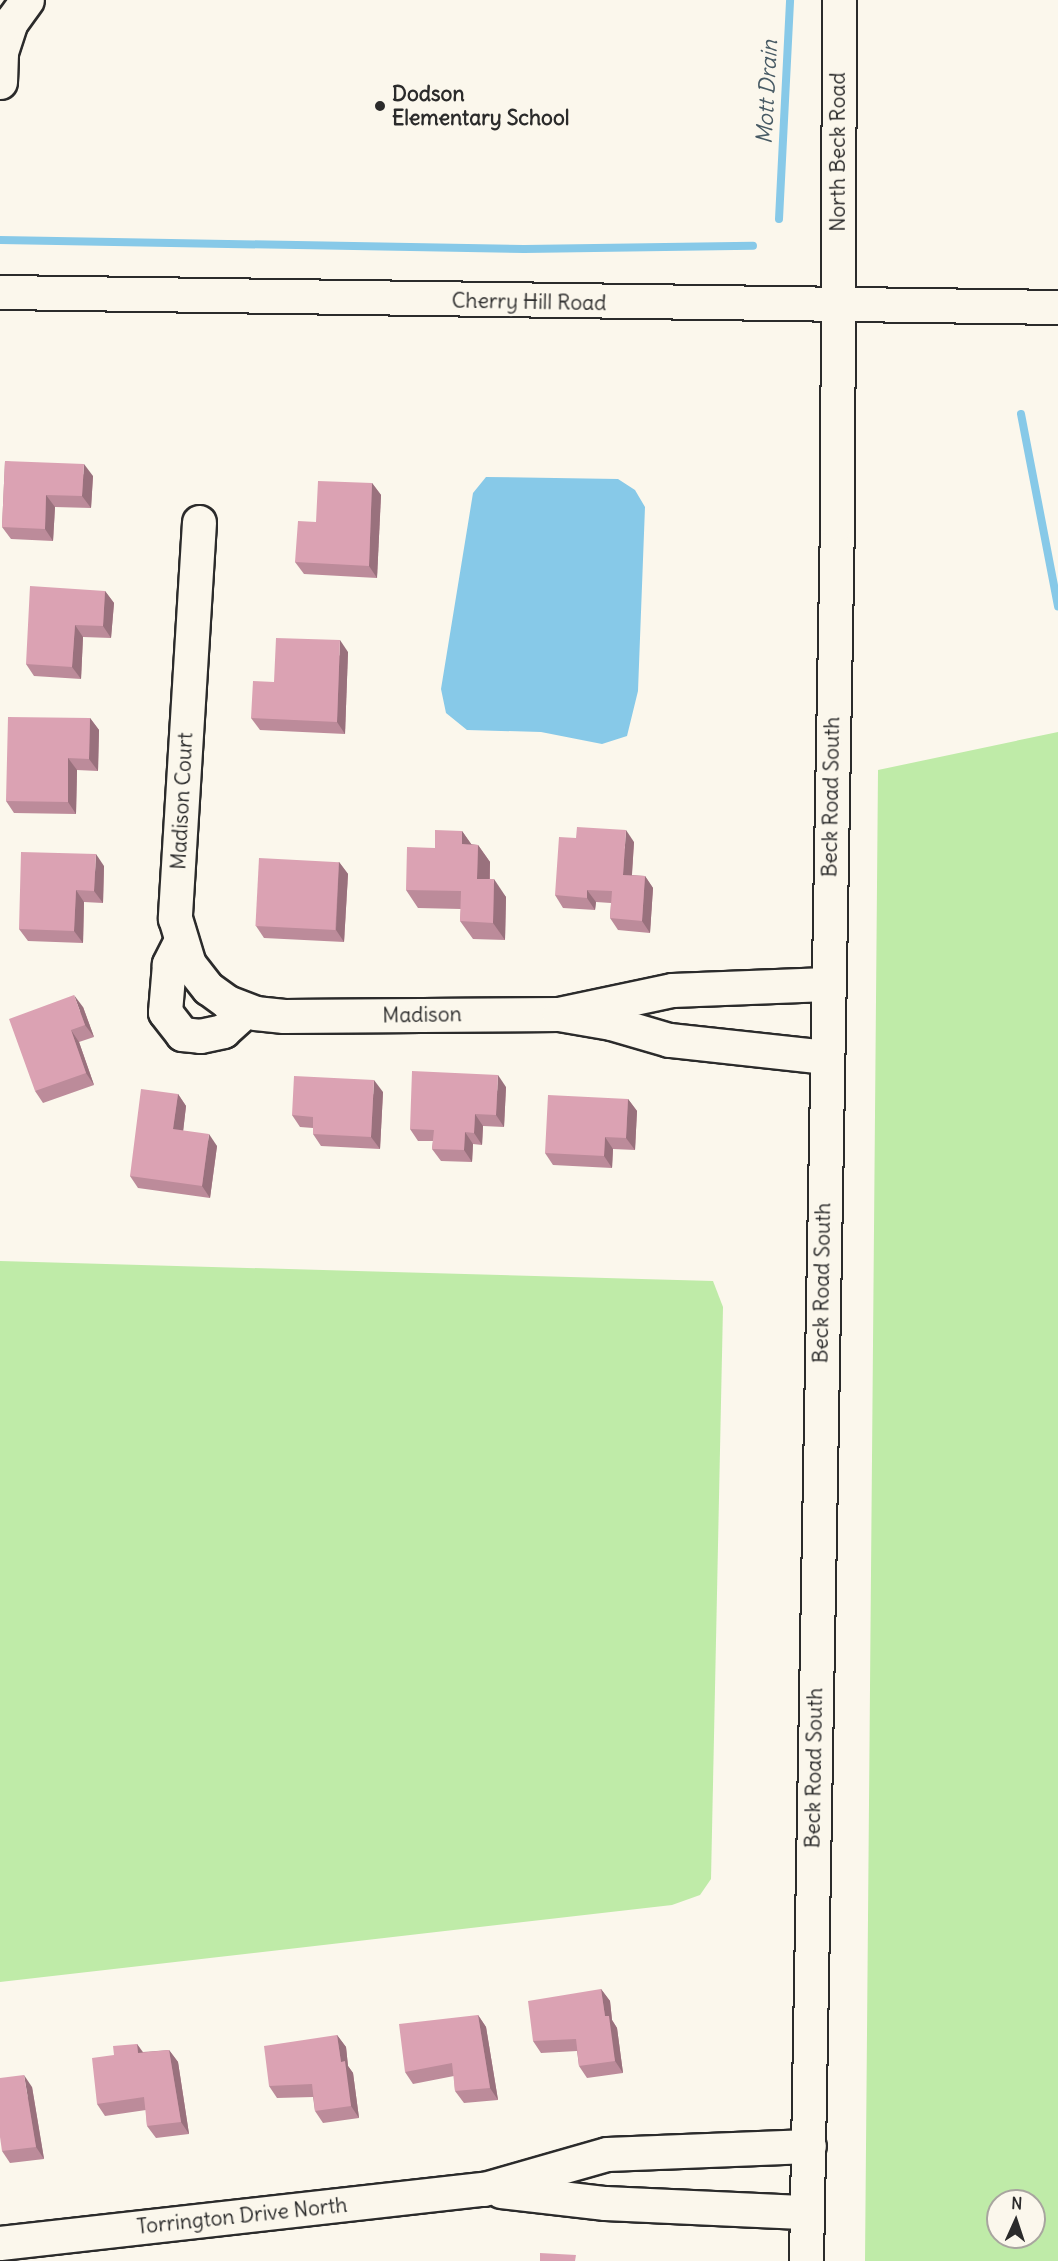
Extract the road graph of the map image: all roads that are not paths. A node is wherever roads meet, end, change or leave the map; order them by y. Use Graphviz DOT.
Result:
graph roads {
  1 [pos="27,0"];
  2 [pos="838,0"];
  3 [pos="0,82"];
  4 [pos="0,292"];
  5 [pos="838,304"];
  6 [pos="1058,307"];
  7 [pos="199,522"];
  8 [pos="180,942"];
  9 [pos="827,984"];
  10 [pos="246,1010"];
  11 [pos="559,1014"];
  12 [pos="284,1016"];
  13 [pos="826,1057"];
  14 [pos="809,2146"];
  15 [pos="484,2189"];
  16 [pos="807,2212"];
  17 [pos="0,2243"];
  18 [pos="806,2261"];
  1 -- 3 [label="main road"];
  2 -- 5 [label="main road, North Beck Road"];
  4 -- 5 [label="main road, Cherry Hill Road"];
  5 -- 6 [label="main road, Cherry Hill Road"];
  5 -- 9 [label="main road, Beck Road South"];
  7 -- 8 [label="main road, Madison Court"];
  8 -- 10 [label="main road, Madison Court"];
  8 -- 10 [label="main road"];
  9 -- 11 [label="main road, Madison"];
  9 -- 13 [label="main road, Beck Road South"];
  10 -- 12 [label="main road, Madison Court"];
  11 -- 12 [label="main road, Madison"];
  11 -- 13 [label="main road, Madison"];
  13 -- 14 [label="main road, Beck Road South"];
  14 -- 15 [label="main road, Torrington Drive North"];
  14 -- 16 [label="main road, Beck Road South"];
  15 -- 16 [label="main road, Torrington Drive North"];
  15 -- 17 [label="main road, Torrington Drive North"];
  16 -- 18 [label="main road, Beck Road South"];
}
